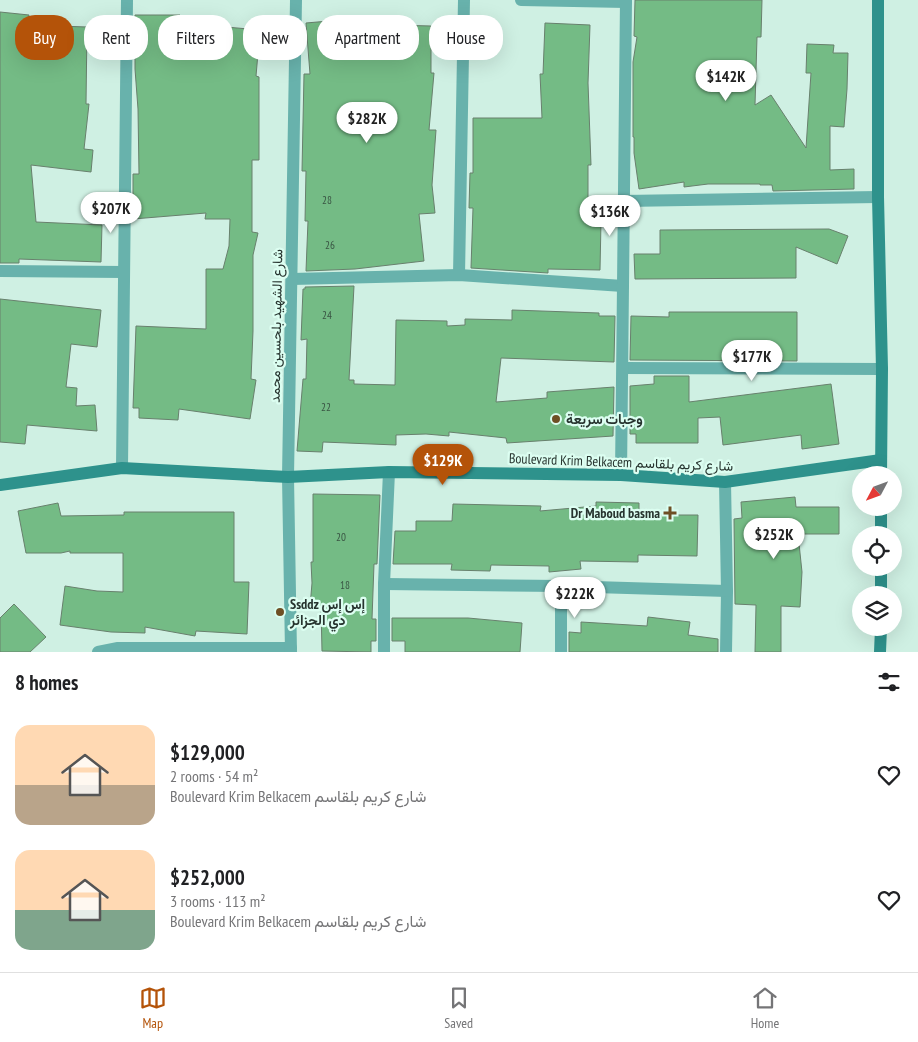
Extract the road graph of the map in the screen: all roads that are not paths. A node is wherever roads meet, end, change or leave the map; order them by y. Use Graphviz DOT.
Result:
graph roads {
  1 [pos="127,0"];
  2 [pos="296,0"];
  3 [pos="464,0"];
  4 [pos="521,0"];
  5 [pos="878,0"];
  6 [pos="626,1"];
  7 [pos="878,197"];
  8 [pos="624,201"];
  9 [pos="0,271"];
  10 [pos="124,272"];
  11 [pos="459,275"];
  12 [pos="292,279"];
  13 [pos="623,286"];
  14 [pos="623,368"];
  15 [pos="882,369"];
  16 [pos="881,460"];
  17 [pos="881,466"];
  18 [pos="122,468"];
  19 [pos="389,472"];
  20 [pos="621,475"];
  21 [pos="288,477"];
  22 [pos="725,482"];
  23 [pos="0,485"];
  24 [pos="384,584"];
  25 [pos="562,586"];
  26 [pos="727,591"];
  27 [pos="881,636"];
  28 [pos="118,650"];
  29 [pos="291,650"];
  30 [pos="98,652"];
  31 [pos="384,652"];
  32 [pos="561,652"];
  33 [pos="726,652"];
  34 [pos="880,652"];
  1 -- 10 [label="street"];
  2 -- 12 [label="street, شارع الشهيد بلحسين محمد"];
  3 -- 11 [label="street"];
  4 -- 6 [label="street"];
  5 -- 7 [label="street"];
  6 -- 8 [label="street"];
  7 -- 8 [label="street"];
  7 -- 15 [label="street"];
  8 -- 13 [label="street"];
  9 -- 10 [label="street"];
  10 -- 18 [label="street"];
  11 -- 12 [label="street"];
  11 -- 13 [label="street"];
  12 -- 21 [label="street, شارع الشهيد بلحسين محمد"];
  13 -- 14 [label="street"];
  14 -- 15 [label="street"];
  14 -- 20 [label="street"];
  15 -- 16 [label="street"];
  16 -- 17 [label="street"];
  16 -- 22 [label="street, Boulevard Krim Belkacem شارع كريم بلقاسم"];
  18 -- 21 [label="street, Boulevard Krim Belkacem شارع كريم بلقاسم"];
  18 -- 23 [label="street, Boulevard Krim Belkacem شارع كريم بلقاسم"];
  19 -- 20 [label="street, Boulevard Krim Belkacem شارع كريم بلقاسم"];
  19 -- 21 [label="street, Boulevard Krim Belkacem شارع كريم بلقاسم"];
  19 -- 24 [label="street"];
  20 -- 22 [label="street, Boulevard Krim Belkacem شارع كريم بلقاسم"];
  21 -- 29 [label="street, شارع الشهيد بلحسين محمد"];
  22 -- 26 [label="street"];
  24 -- 25 [label="street"];
  24 -- 31 [label="street"];
  25 -- 26 [label="street"];
  25 -- 32 [label="street"];
  26 -- 33 [label="street"];
  27 -- 34 [label="street"];
  28 -- 29 [label="street"];
  28 -- 30 [label="street"];
}
